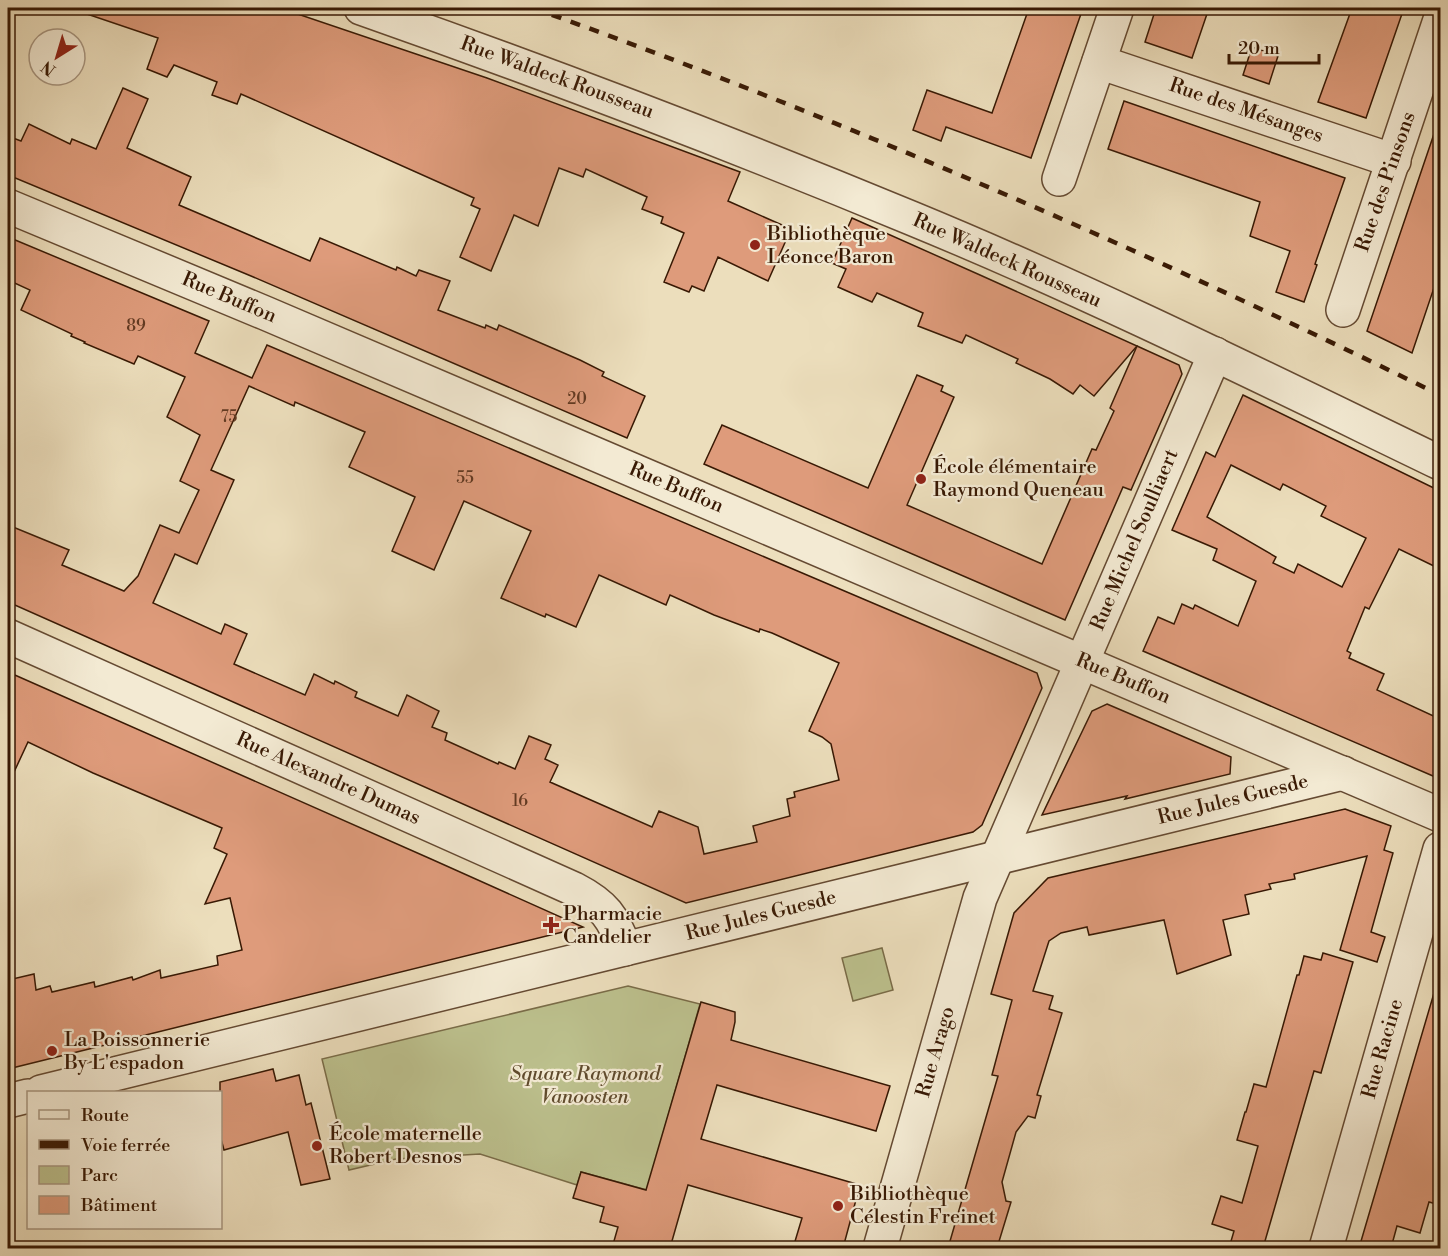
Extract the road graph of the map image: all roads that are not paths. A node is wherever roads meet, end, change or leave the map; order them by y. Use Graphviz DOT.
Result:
graph roads {
  1 [pos="361,8"];
  2 [pos="1117,8"];
  3 [pos="1440,20"];
  4 [pos="1099,62"];
  5 [pos="1394,161"];
  6 [pos="1059,179"];
  7 [pos="8,206"];
  8 [pos="1343,310"];
  9 [pos="1215,354"];
  10 [pos="1440,464"];
  11 [pos="8,636"];
  12 [pos="1083,662"];
  13 [pos="1343,773"];
  14 [pos="1440,815"];
  15 [pos="1440,849"];
  16 [pos="998,857"];
  17 [pos="625,949"];
  18 [pos="45,1091"];
  19 [pos="27,1096"];
  20 [pos="8,1101"];
  21 [pos="880,1248"];
  22 [pos="1326,1248"];
  1 -- 9 [label="street, Rue Waldeck Rousseau"];
  2 -- 4 [label="street"];
  3 -- 5 [label="street, Rue des Pinsons"];
  4 -- 5 [label="street, Rue des Mésanges"];
  4 -- 6 [label="street"];
  5 -- 8 [label="street, Rue des Pinsons"];
  7 -- 12 [label="street, Rue Buffon"];
  9 -- 10 [label="street, Rue Waldeck Rousseau"];
  9 -- 12 [label="street, Rue Michel Soulliaert"];
  11 -- 17 [label="street, Rue Alexandre Dumas"];
  12 -- 13 [label="street, Rue Buffon"];
  12 -- 16 [label="street, Rue Michel Soulliaert"];
  13 -- 14 [label="street"];
  13 -- 16 [label="street, Rue Jules Guesde"];
  15 -- 22 [label="street, Rue Racine"];
  16 -- 17 [label="street, Rue Jules Guesde"];
  16 -- 21 [label="street, Rue Arago"];
  17 -- 18 [label="street, Rue Jules Guesde"];
  19 -- 20 [label="street"];
}
